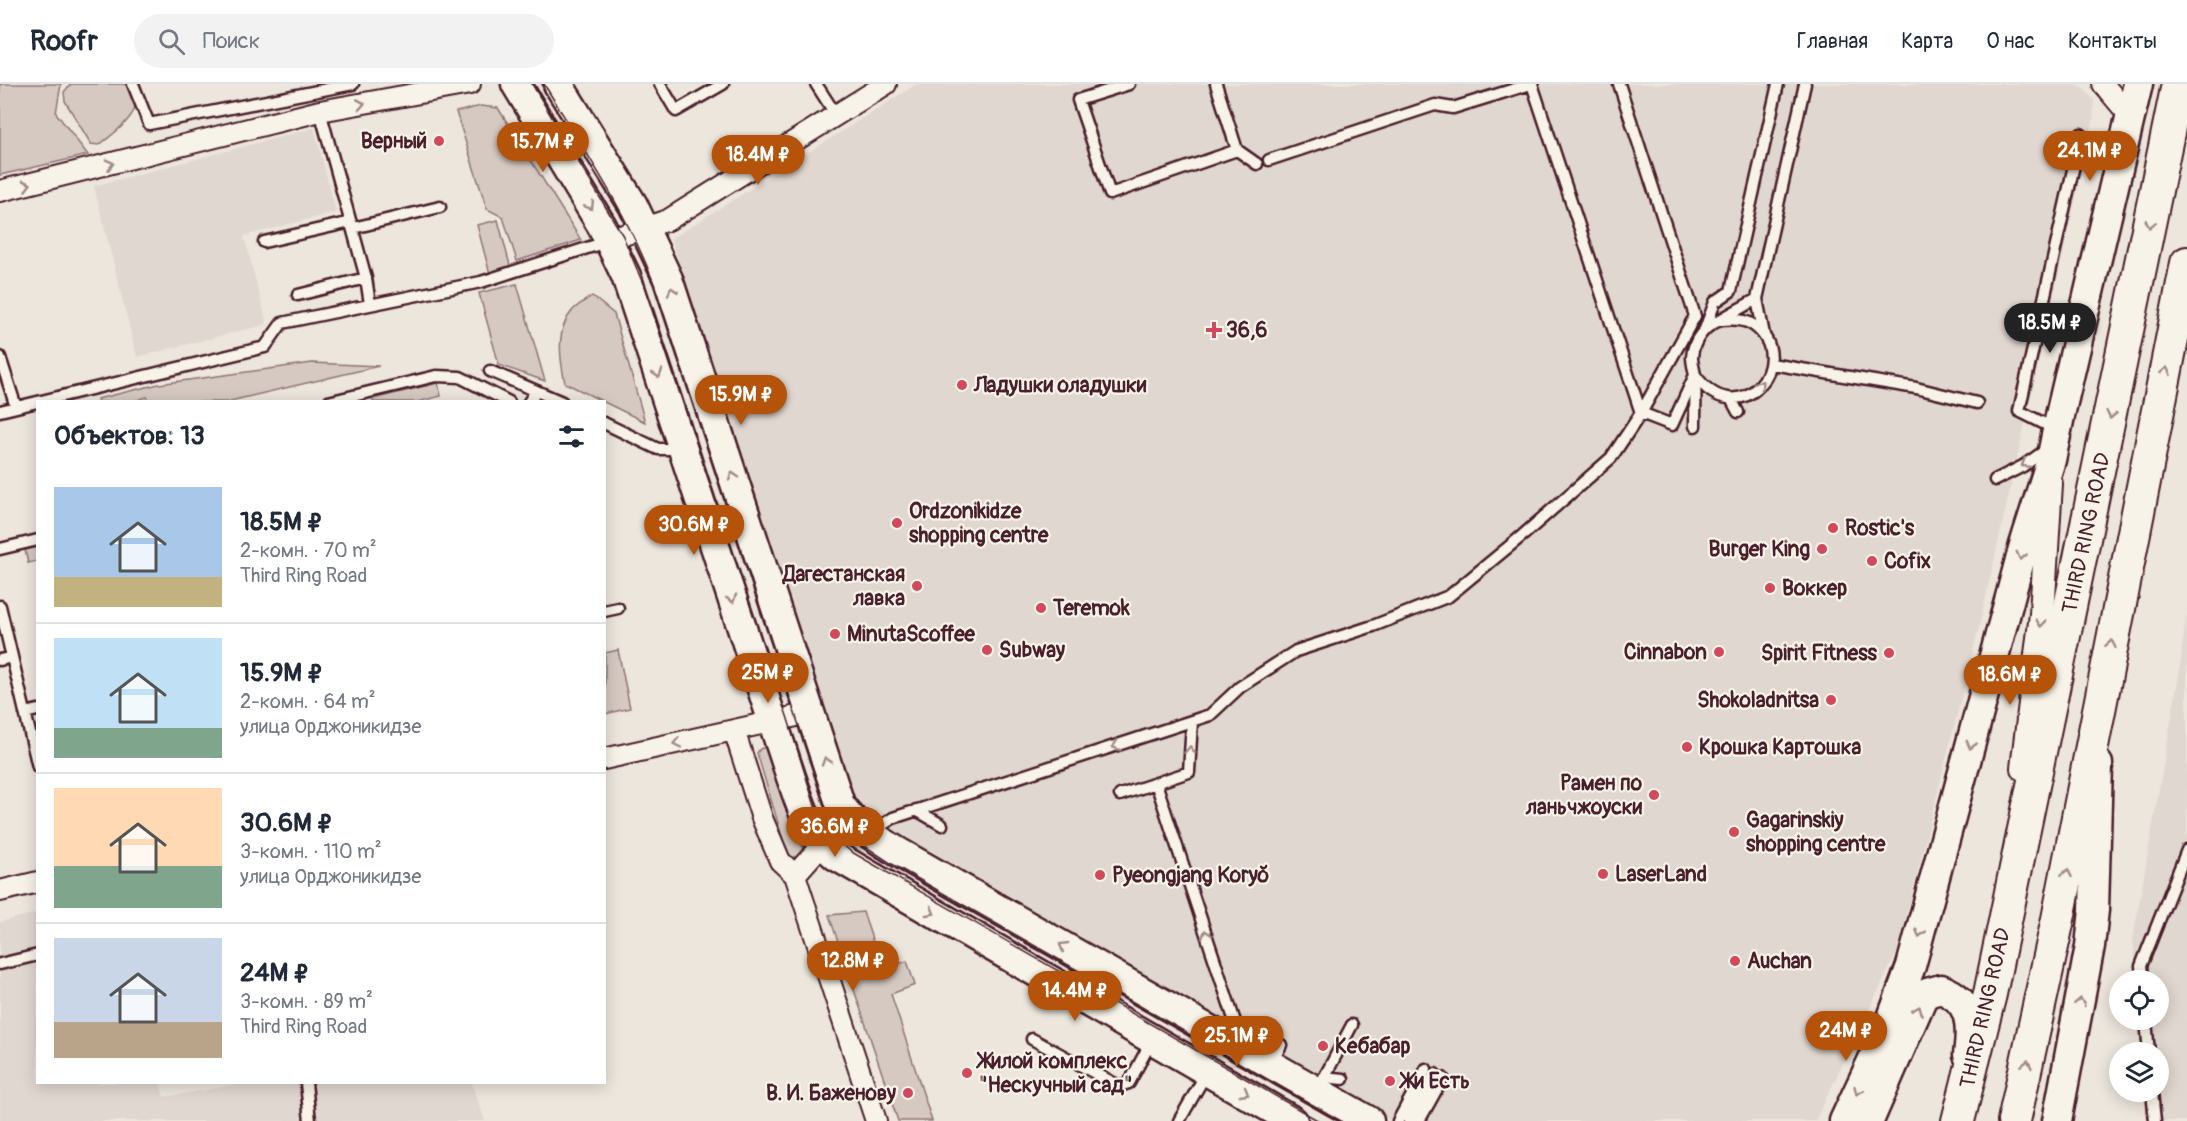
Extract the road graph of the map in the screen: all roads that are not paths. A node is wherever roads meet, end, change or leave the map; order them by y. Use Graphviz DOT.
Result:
graph roads {
  1 [pos="134,84"];
  2 [pos="352,84"];
  3 [pos="470,84"];
  4 [pos="516,84"];
  5 [pos="558,84"];
  6 [pos="660,84"];
  7 [pos="723,84"];
  8 [pos="816,84"];
  9 [pos="886,84"];
  10 [pos="1129,84"];
  11 [pos="1216,84"];
  12 [pos="1531,84"];
  13 [pos="1619,84"];
  14 [pos="1778,84"];
  15 [pos="1805,84"];
  16 [pos="2103,84"];
  17 [pos="2138,84"];
  18 [pos="2178,84"];
  19 [pos="320,111"];
  20 [pos="836,115"];
  21 [pos="2129,115"];
  22 [pos="2081,134"];
  23 [pos="1237,150"];
  24 [pos="1269,160"];
  25 [pos="1257,164"];
  26 [pos="0,191"];
  27 [pos="440,207"];
  28 [pos="352,225"];
  29 [pos="646,228"];
  30 [pos="609,240"];
  31 [pos="264,242"];
  32 [pos="2187,263"];
  33 [pos="366,278"];
  34 [pos="298,295"];
  35 [pos="1756,298"];
  36 [pos="370,304"];
  37 [pos="1719,321"];
  38 [pos="1705,329"];
  39 [pos="1764,335"];
  40 [pos="0,360"];
  41 [pos="1771,364"];
  42 [pos="490,371"];
  43 [pos="1695,375"];
  44 [pos="536,391"];
  45 [pos="1731,399"];
  46 [pos="45,400"];
  47 [pos="336,400"];
  48 [pos="505,400"];
  49 [pos="530,400"];
  50 [pos="557,400"];
  51 [pos="36,402"];
  52 [pos="1977,404"];
  53 [pos="16,407"];
  54 [pos="0,411"];
  55 [pos="1738,412"];
  56 [pos="1641,413"];
  57 [pos="606,424"];
  58 [pos="1695,426"];
  59 [pos="2054,445"];
  60 [pos="683,449"];
  61 [pos="1995,480"];
  62 [pos="36,540"];
  63 [pos="0,549"];
  64 [pos="0,606"];
  65 [pos="618,608"];
  66 [pos="606,611"];
  67 [pos="12,657"];
  68 [pos="0,660"];
  69 [pos="2100,702"];
  70 [pos="36,710"];
  71 [pos="25,713"];
  72 [pos="810,713"];
  73 [pos="1192,721"];
  74 [pos="773,722"];
  75 [pos="734,730"];
  76 [pos="36,759"];
  77 [pos="606,759"];
  78 [pos="1156,783"];
  79 [pos="1120,795"];
  80 [pos="916,810"];
  81 [pos="848,815"];
  82 [pos="942,825"];
  83 [pos="870,833"];
  84 [pos="822,844"];
  85 [pos="2187,850"];
  86 [pos="795,875"];
  87 [pos="36,884"];
  88 [pos="0,891"];
  89 [pos="36,955"];
  90 [pos="1998,955"];
  91 [pos="0,964"];
  92 [pos="2142,970"];
  93 [pos="1352,1025"];
  94 [pos="1032,1039"];
  95 [pos="1152,1040"];
  96 [pos="1235,1044"];
  97 [pos="1207,1071"];
  98 [pos="1435,1074"];
  99 [pos="1343,1079"];
  100 [pos="306,1084"];
  101 [pos="1321,1084"];
  102 [pos="2153,1102"];
  103 [pos="1959,1120"];
  104 [pos="310,1121"];
  105 [pos="876,1121"];
  106 [pos="1179,1121"];
  107 [pos="1293,1121"];
  108 [pos="1369,1121"];
  109 [pos="1398,1121"];
  110 [pos="1409,1121"];
  111 [pos="1419,1121"];
  112 [pos="1844,1121"];
  113 [pos="1869,1121"];
  114 [pos="2014,1121"];
  115 [pos="2057,1121"];
  116 [pos="2155,1121"];
  1 -- 2 [label="lane"];
  19 -- 3 [label="street, one-way"];
  4 -- 30 [label="main road, one-way"];
  5 -- 29 [label="main road"];
  6 -- 7 [label="lane"];
  8 -- 20 [label="lane"];
  9 -- 20 [label="street"];
  10 -- 23 [label="lane"];
  11 -- 23 [label="lane"];
  12 -- 24 [label="lane"];
  12 -- 56 [label="lane"];
  13 -- 56 [label="lane"];
  14 -- 38 [label="lane"];
  15 -- 35 [label="lane"];
  16 -- 21 [label="street"];
  17 -- 21 [label="main road"];
  18 -- 90 [label="main road, THIRD RING ROAD, one-way"];
  26 -- 19 [label="street, one-way"];
  19 -- 28 [label="lane"];
  20 -- 29 [label="street"];
  21 -- 59 [label="main road"];
  22 -- 59 [label="lane"];
  23 -- 25 [label="lane"];
  27 -- 28 [label="lane"];
  28 -- 31 [label="lane"];
  28 -- 33 [label="lane"];
  29 -- 30 [label="street"];
  72 -- 29 [label="main road, one-way"];
  30 -- 36 [label="lane"];
  30 -- 60 [label="main road, one-way"];
  69 -- 32 [label="main road, one-way"];
  33 -- 34 [label="lane"];
  33 -- 36 [label="lane"];
  35 -- 37 [label="lane"];
  35 -- 39 [label="lane"];
  36 -- 46 [label="lane"];
  37 -- 38 [label="lane"];
  37 -- 39 [label="lane"];
  38 -- 43 [label="lane"];
  39 -- 41 [label="lane"];
  40 -- 53 [label="lane"];
  45 -- 41 [label="lane, one-way"];
  41 -- 52 [label="lane"];
  42 -- 44 [label="lane"];
  43 -- 45 [label="lane"];
  43 -- 56 [label="lane"];
  43 -- 58 [label="lane"];
  44 -- 49 [label="lane"];
  44 -- 50 [label="lane"];
  45 -- 55 [label="lane"];
  47 -- 48 [label="lane"];
  51 -- 53 [label="lane"];
  53 -- 54 [label="lane"];
  56 -- 73 [label="lane"];
  57 -- 60 [label="lane"];
  59 -- 61 [label="lane, one-way"];
  59 -- 90 [label="street, one-way"];
  59 -- 112 [label="main road, one-way"];
  60 -- 74 [label="main road, one-way"];
  62 -- 63 [label="lane"];
  64 -- 67 [label="lane"];
  65 -- 66 [label="lane"];
  67 -- 68 [label="lane"];
  67 -- 71 [label="lane"];
  114 -- 69 [label="main road, one-way"];
  115 -- 69 [label="main road, one-way"];
  70 -- 71 [label="lane"];
  71 -- 76 [label="lane"];
  72 -- 74 [label="street"];
  81 -- 72 [label="main road, one-way"];
  78 -- 73 [label="lane, one-way"];
  73 -- 80 [label="lane, one-way"];
  74 -- 75 [label="street"];
  74 -- 84 [label="main road"];
  75 -- 77 [label="street, one-way"];
  75 -- 86 [label="street"];
  78 -- 79 [label="lane"];
  96 -- 78 [label="lane, one-way"];
  80 -- 82 [label="lane"];
  80 -- 83 [label="lane"];
  81 -- 83 [label="main road"];
  81 -- 84 [label="street"];
  96 -- 83 [label="main road, one-way"];
  84 -- 86 [label="street"];
  84 -- 95 [label="main road, one-way"];
  85 -- 92 [label="lane"];
  86 -- 105 [label="street"];
  87 -- 88 [label="street"];
  89 -- 91 [label="lane"];
  90 -- 103 [label="main road, THIRD RING ROAD"];
  93 -- 101 [label="lane"];
  94 -- 95 [label="lane"];
  95 -- 97 [label="main road"];
  96 -- 97 [label="main road"];
  96 -- 101 [label="main road"];
  97 -- 106 [label="lane"];
  97 -- 107 [label="main road, one-way"];
  98 -- 109 [label="lane"];
  98 -- 110 [label="lane"];
  98 -- 111 [label="lane"];
  99 -- 101 [label="lane"];
  100 -- 104 [label="lane"];
  101 -- 108 [label="main road"];
  102 -- 116 [label="lane"];
  113 -- 103 [label="main road, one-way"];
}
